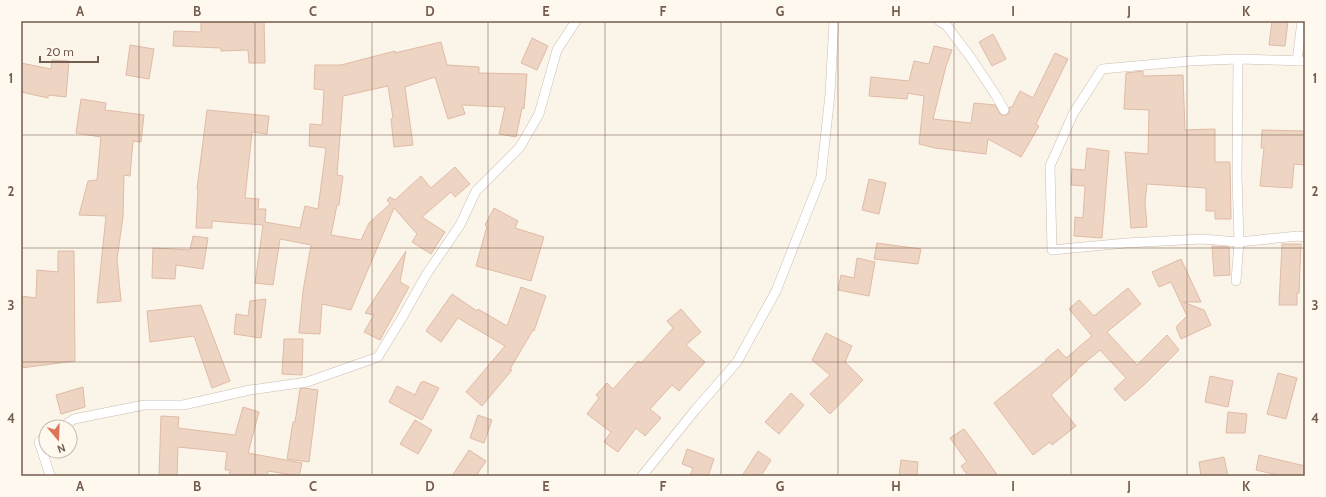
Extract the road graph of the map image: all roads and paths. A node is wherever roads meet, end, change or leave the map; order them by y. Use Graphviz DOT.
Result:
graph roads {
  1 [pos="576,21"];
  2 [pos="834,21"];
  3 [pos="939,21"];
  4 [pos="1302,21"];
  5 [pos="1238,59"];
  6 [pos="1301,61"];
  7 [pos="1004,110"];
  8 [pos="1305,237"];
  9 [pos="1239,242"];
  10 [pos="1236,281"];
  11 [pos="74,419"];
  12 [pos="45,459"];
  13 [pos="51,476"];
  14 [pos="642,476"];
  1 -- 11 [label="lane"];
  2 -- 14 [label="lane"];
  3 -- 7 [label="lane"];
  4 -- 6 [label="lane"];
  5 -- 6 [label="lane"];
  5 -- 9 [label="lane"];
  5 -- 9 [label="lane"];
  8 -- 9 [label="lane"];
  9 -- 10 [label="lane"];
  12 -- 13 [label="lane"];
}
